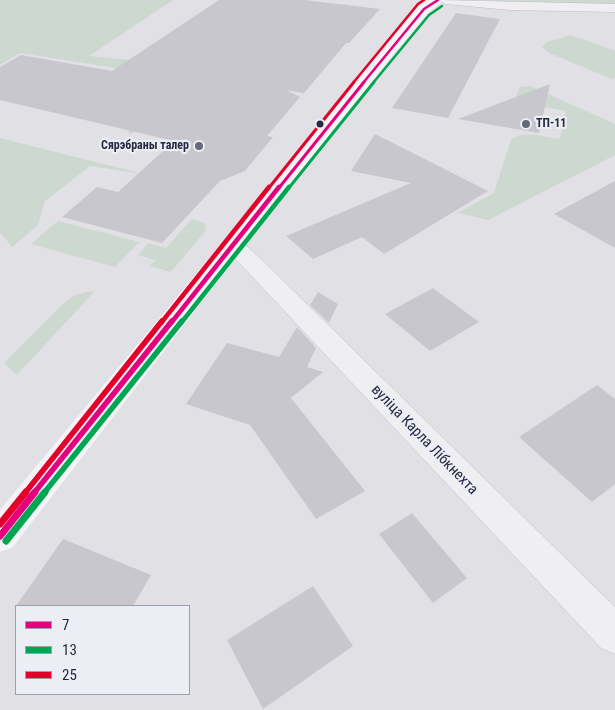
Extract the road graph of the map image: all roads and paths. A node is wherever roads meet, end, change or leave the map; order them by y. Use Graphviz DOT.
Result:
graph roads {
  1 [pos="445,0"];
  2 [pos="429,3"];
  3 [pos="615,8"];
  4 [pos="233,246"];
  5 [pos="0,536"];
  6 [pos="615,634"];
  1 -- 3 [label="street"];
  2 -- 4 [label="main road"];
  4 -- 5 [label="main road"];
  4 -- 6 [label="street, вуліца Карла Лібкнехта"];
}
